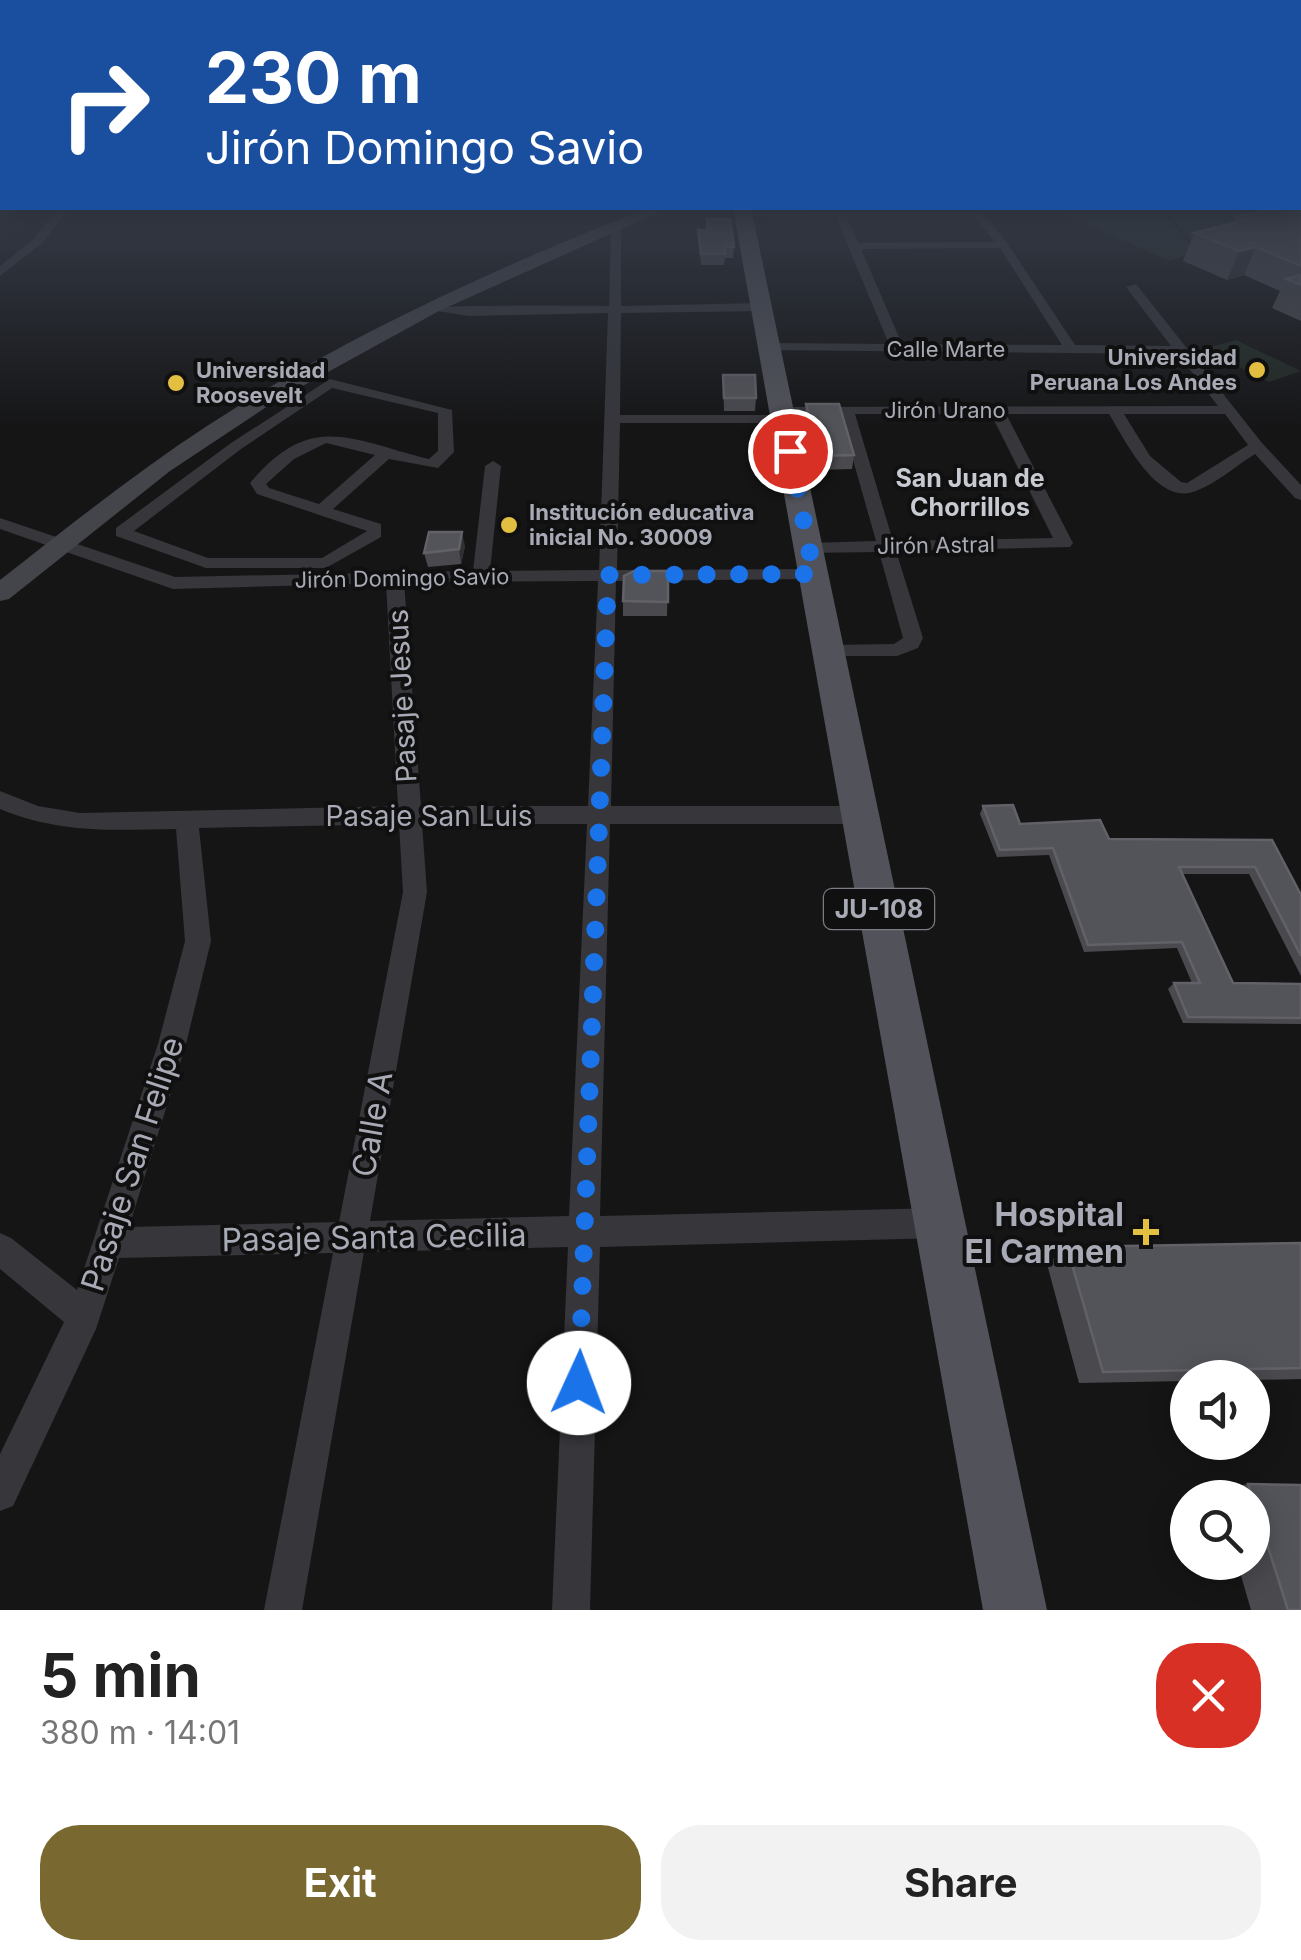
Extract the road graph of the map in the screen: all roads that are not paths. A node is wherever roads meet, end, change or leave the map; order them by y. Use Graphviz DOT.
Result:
graph roads {
  1 [pos="497,279"];
  2 [pos="615,279"];
  3 [pos="757,279"];
  4 [pos="868,279"];
  5 [pos="1025,279"];
  6 [pos="1132,286"];
  7 [pos="763,307"];
  8 [pos="432,309"];
  9 [pos="614,310"];
  10 [pos="770,347"];
  11 [pos="898,349"];
  12 [pos="1072,350"];
  13 [pos="1182,350"];
  14 [pos="846,410"];
  15 [pos="996,410"];
  16 [pos="1114,410"];
  17 [pos="1228,410"];
  18 [pos="782,415"];
  19 [pos="613,418"];
  20 [pos="207,435"];
  21 [pos="1257,446"];
  22 [pos="260,452"];
  23 [pos="386,453"];
  24 [pos="494,466"];
  25 [pos="1301,495"];
  26 [pos="322,510"];
  27 [pos="0,523"];
  28 [pos="62,545"];
  29 [pos="886,546"];
  30 [pos="811,561"];
  31 [pos="608,575"];
  32 [pos="395,576"];
  33 [pos="481,576"];
  34 [pos="0,593"];
  35 [pos="828,651"];
  36 [pos="0,800"];
  37 [pos="408,815"];
  38 [pos="599,815"];
  39 [pos="860,815"];
  40 [pos="187,819"];
  41 [pos="940,1223"];
  42 [pos="584,1232"];
  43 [pos="352,1238"];
  44 [pos="108,1243"];
  45 [pos="0,1248"];
  46 [pos="84,1317"];
  47 [pos="0,1493"];
  48 [pos="283,1610"];
  49 [pos="570,1610"];
  50 [pos="1016,1610"];
  1 -- 8 [label="main road"];
  2 -- 9 [label="street"];
  3 -- 7 [label="main road, JU-108"];
  4 -- 11 [label="street"];
  5 -- 12 [label="street"];
  6 -- 13 [label="street"];
  7 -- 9 [label="street"];
  7 -- 10 [label="main road, JU-108"];
  8 -- 9 [label="street"];
  8 -- 20 [label="main road"];
  9 -- 19 [label="street"];
  10 -- 11 [label="street, Calle Marte"];
  10 -- 18 [label="main road, JU-108"];
  11 -- 12 [label="street, Calle Marte"];
  12 -- 13 [label="street, Calle Marte"];
  13 -- 17 [label="street"];
  14 -- 15 [label="street, Jirón Urano"];
  14 -- 18 [label="street, Jirón Urano"];
  14 -- 29 [label="street"];
  15 -- 16 [label="street, Jirón Urano"];
  15 -- 29 [label="street, Jirón Astral"];
  16 -- 17 [label="street, Jirón Urano"];
  16 -- 21 [label="street"];
  17 -- 21 [label="street"];
  18 -- 19 [label="street, Jirón Urano"];
  18 -- 30 [label="main road, JU-108"];
  19 -- 31 [label="street"];
  20 -- 22 [label="street"];
  20 -- 28 [label="main road"];
  21 -- 25 [label="street"];
  22 -- 23 [label="street"];
  22 -- 23 [label="street"];
  22 -- 26 [label="street"];
  22 -- 26 [label="street"];
  23 -- 26 [label="street"];
  24 -- 33 [label="street"];
  27 -- 28 [label="street, Jirón Domingo Savio"];
  28 -- 32 [label="street, Jirón Domingo Savio"];
  28 -- 34 [label="main road"];
  29 -- 30 [label="street, Jirón Astral"];
  29 -- 35 [label="street"];
  30 -- 31 [label="street, Jirón Domingo Savio"];
  30 -- 35 [label="main road, JU-108"];
  31 -- 33 [label="street, Jirón Domingo Savio"];
  31 -- 38 [label="street"];
  32 -- 33 [label="street, Jirón Domingo Savio"];
  32 -- 37 [label="street, Pasaje Jesus"];
  35 -- 39 [label="main road, JU-108"];
  36 -- 40 [label="street, Pasaje San Luis"];
  37 -- 38 [label="street, Pasaje San Luis"];
  37 -- 40 [label="street, Pasaje San Luis"];
  37 -- 43 [label="street, Calle A"];
  38 -- 39 [label="street, Pasaje San Luis"];
  38 -- 42 [label="street"];
  39 -- 41 [label="main road, JU-108"];
  40 -- 44 [label="street, Pasaje San Felipe"];
  41 -- 42 [label="street, Pasaje Santa Cecilia"];
  41 -- 50 [label="main road, JU-108"];
  42 -- 43 [label="street, Pasaje Santa Cecilia"];
  42 -- 49 [label="street"];
  43 -- 44 [label="street, Pasaje Santa Cecilia"];
  43 -- 48 [label="street, Calle A"];
  44 -- 46 [label="street, Pasaje San Felipe"];
  45 -- 46 [label="street"];
  46 -- 47 [label="street, Pasaje San Felipe"];
}
